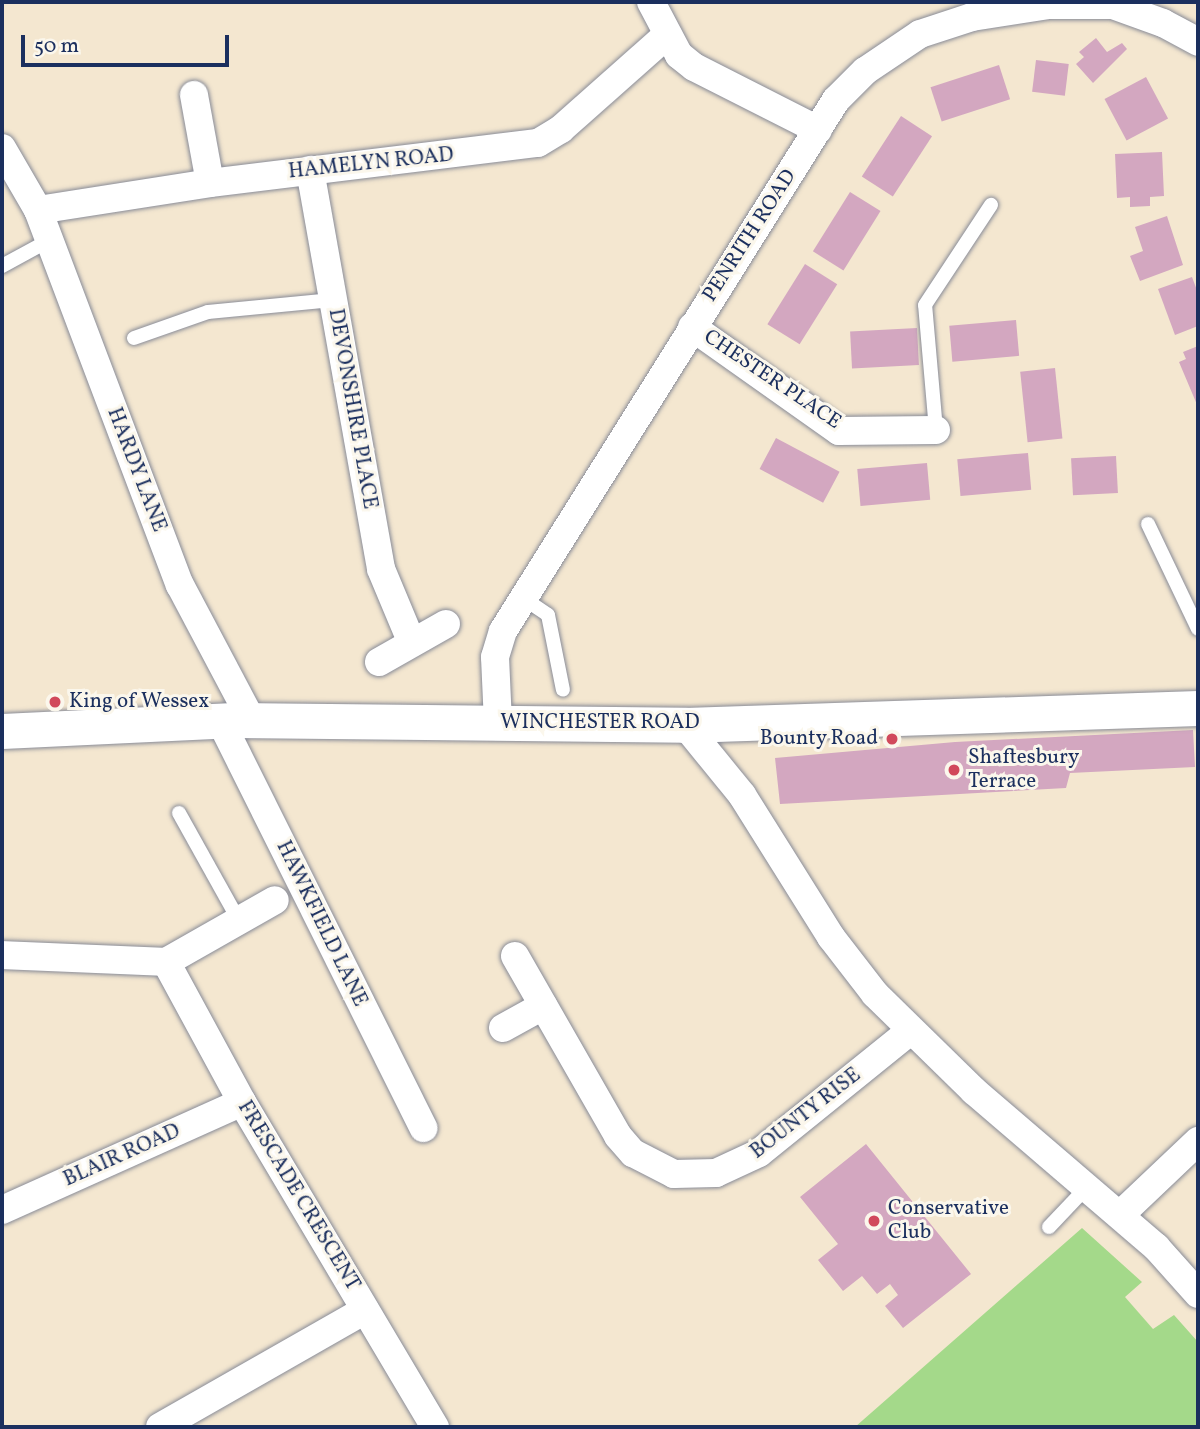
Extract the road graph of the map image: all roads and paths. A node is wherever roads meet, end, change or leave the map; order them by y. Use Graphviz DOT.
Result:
graph roads {
  1 [pos="651,2"];
  2 [pos="1077,2"];
  3 [pos="667,35"];
  4 [pos="1198,42"];
  5 [pos="194,95"];
  6 [pos="818,130"];
  7 [pos="2,148"];
  8 [pos="310,170"];
  9 [pos="209,183"];
  10 [pos="990,205"];
  11 [pos="38,210"];
  12 [pos="48,241"];
  13 [pos="2,266"];
  14 [pos="332,300"];
  15 [pos="692,327"];
  16 [pos="134,338"];
  17 [pos="936,430"];
  18 [pos="1148,524"];
  19 [pos="523,598"];
  20 [pos="446,624"];
  21 [pos="1198,629"];
  22 [pos="412,643"];
  23 [pos="379,662"];
  24 [pos="563,690"];
  25 [pos="1198,709"];
  26 [pos="236,720"];
  27 [pos="498,723"];
  28 [pos="685,725"];
  29 [pos="2,731"];
  30 [pos="179,813"];
  31 [pos="275,901"];
  32 [pos="239,921"];
  33 [pos="2,955"];
  34 [pos="515,956"];
  35 [pos="166,962"];
  36 [pos="543,1006"];
  37 [pos="503,1028"];
  38 [pos="909,1031"];
  39 [pos="242,1102"];
  40 [pos="423,1128"];
  41 [pos="1198,1141"];
  42 [pos="1086,1188"];
  43 [pos="2,1210"];
  44 [pos="1120,1215"];
  45 [pos="1049,1227"];
  46 [pos="1198,1294"];
  47 [pos="365,1310"];
  48 [pos="160,1427"];
  49 [pos="435,1427"];
  1 -- 3 [label="street"];
  2 -- 4 [label="street, PENRITH ROAD"];
  2 -- 6 [label="street, PENRITH ROAD"];
  3 -- 6 [label="street"];
  3 -- 8 [label="street, HAMELYN ROAD"];
  5 -- 9 [label="street"];
  6 -- 15 [label="street, PENRITH ROAD"];
  7 -- 11 [label="street, HARDY LANE"];
  8 -- 9 [label="street, HAMELYN ROAD"];
  8 -- 14 [label="street, DEVONSHIRE PLACE"];
  9 -- 11 [label="street, HAMELYN ROAD"];
  10 -- 17 [label="lane"];
  11 -- 12 [label="street, HARDY LANE"];
  12 -- 13 [label="lane"];
  12 -- 26 [label="street, HARDY LANE"];
  14 -- 16 [label="lane"];
  14 -- 22 [label="street, DEVONSHIRE PLACE"];
  15 -- 17 [label="street, CHESTER PLACE"];
  15 -- 19 [label="street, PENRITH ROAD"];
  18 -- 21 [label="lane"];
  19 -- 24 [label="lane"];
  19 -- 27 [label="street, PENRITH ROAD"];
  20 -- 22 [label="street"];
  22 -- 23 [label="street"];
  25 -- 28 [label="street, WINCHESTER ROAD"];
  26 -- 27 [label="street, WINCHESTER ROAD"];
  26 -- 29 [label="street, WINCHESTER ROAD"];
  26 -- 40 [label="street, HAWKFIELD LANE"];
  27 -- 28 [label="street, WINCHESTER ROAD"];
  28 -- 38 [label="street"];
  30 -- 32 [label="lane"];
  31 -- 32 [label="street"];
  32 -- 35 [label="street"];
  33 -- 35 [label="street"];
  34 -- 36 [label="street, BOUNTY RISE"];
  35 -- 39 [label="street, FRESCADE CRESCENT"];
  36 -- 37 [label="street"];
  36 -- 38 [label="street, BOUNTY RISE"];
  38 -- 42 [label="street"];
  39 -- 43 [label="street, BLAIR ROAD"];
  39 -- 47 [label="street, FRESCADE CRESCENT"];
  41 -- 44 [label="street"];
  42 -- 44 [label="street"];
  42 -- 45 [label="lane"];
  44 -- 46 [label="street"];
  47 -- 48 [label="street"];
  47 -- 49 [label="street, FRESCADE CRESCENT"];
}
